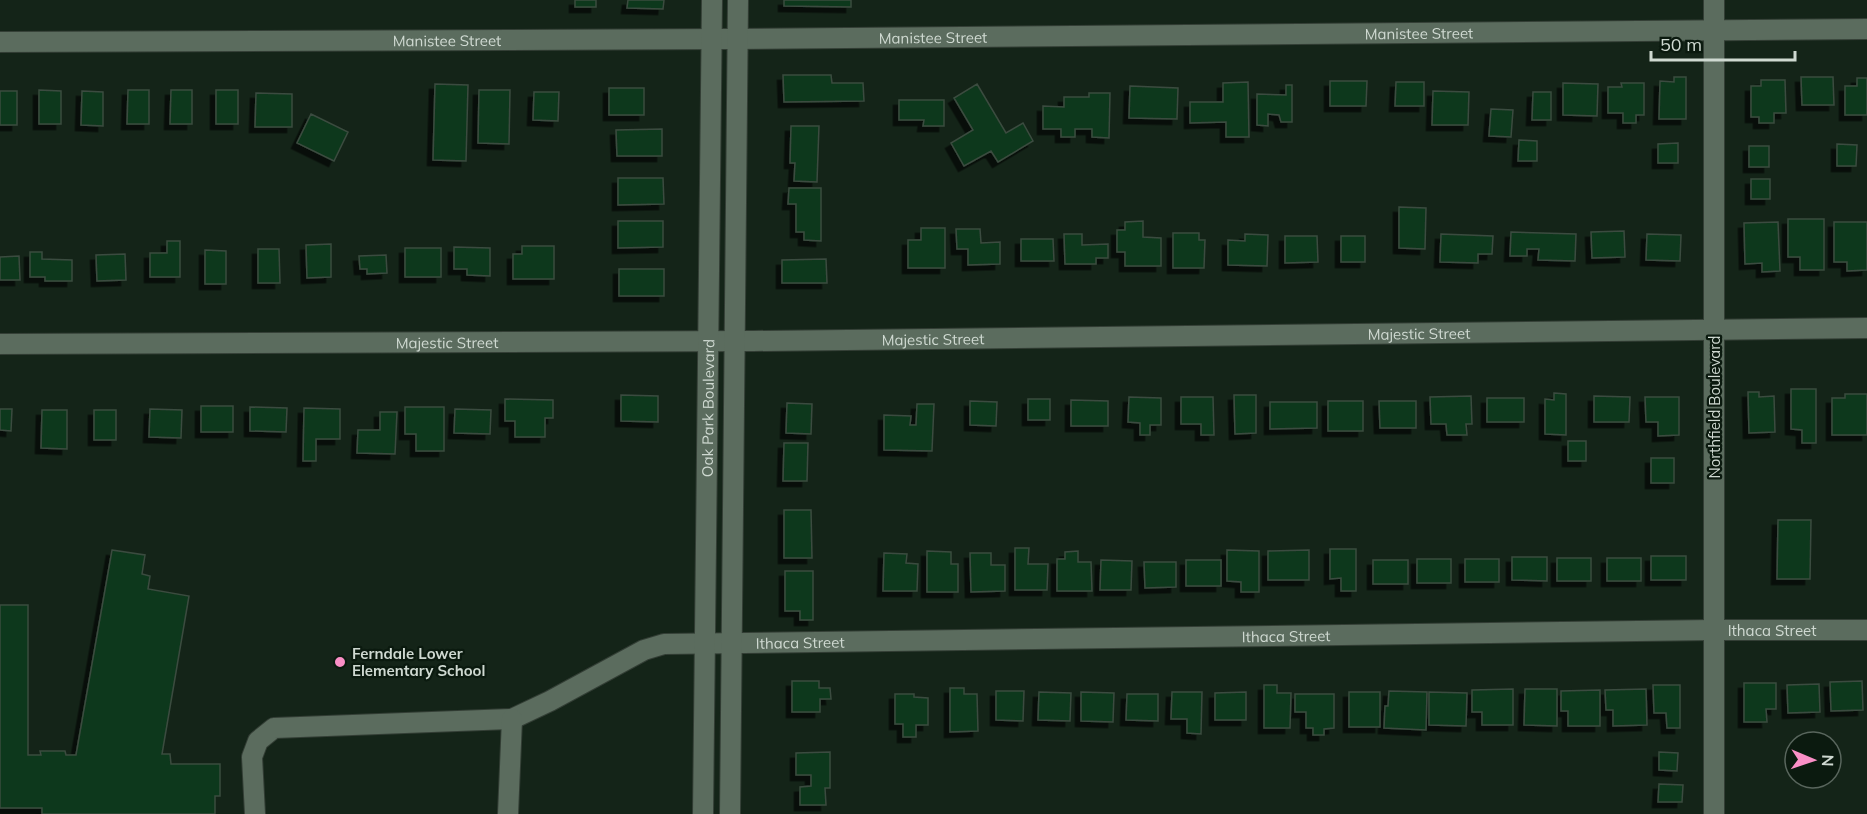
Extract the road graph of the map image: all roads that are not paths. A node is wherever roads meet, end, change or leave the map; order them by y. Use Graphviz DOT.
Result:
graph roads {
  1 [pos="712,0"];
  2 [pos="738,0"];
  3 [pos="1714,0"];
  4 [pos="1714,29"];
  5 [pos="1867,29"];
  6 [pos="711,39"];
  7 [pos="738,39"];
  8 [pos="0,42"];
  9 [pos="1867,328"];
  10 [pos="1714,329"];
  11 [pos="735,341"];
  12 [pos="708,342"];
  13 [pos="0,344"];
  14 [pos="1713,630"];
  15 [pos="1867,630"];
  16 [pos="705,644"];
  17 [pos="732,644"];
  18 [pos="512,719"];
  19 [pos="255,814"];
  20 [pos="508,814"];
  21 [pos="703,814"];
  22 [pos="730,814"];
  23 [pos="1714,814"];
  1 -- 6 [label="street, Oak Park Boulevard"];
  2 -- 7 [label="street, Oak Park Boulevard"];
  3 -- 4 [label="street, Northfield Boulevard"];
  4 -- 5 [label="street, Manistee Street"];
  4 -- 7 [label="street, Manistee Street"];
  4 -- 10 [label="street, Northfield Boulevard"];
  6 -- 7 [label="street, Manistee Street"];
  6 -- 8 [label="street, Manistee Street"];
  6 -- 12 [label="street, Oak Park Boulevard"];
  7 -- 11 [label="street, Oak Park Boulevard"];
  9 -- 10 [label="street, Majestic Street"];
  10 -- 11 [label="street, Majestic Street"];
  10 -- 14 [label="street, Northfield Boulevard"];
  11 -- 12 [label="street, Majestic Street"];
  11 -- 17 [label="street, Oak Park Boulevard"];
  12 -- 13 [label="street, Majestic Street"];
  12 -- 16 [label="street, Oak Park Boulevard"];
  14 -- 15 [label="street, Ithaca Street"];
  14 -- 17 [label="street, Ithaca Street"];
  14 -- 23 [label="street, Northfield Boulevard"];
  16 -- 17 [label="street, Ithaca Street"];
  16 -- 18 [label="street, Ithaca Street"];
  16 -- 21 [label="street, Oak Park Boulevard"];
  17 -- 22 [label="street, Oak Park Boulevard"];
  18 -- 19 [label="street"];
  18 -- 20 [label="street"];
}
